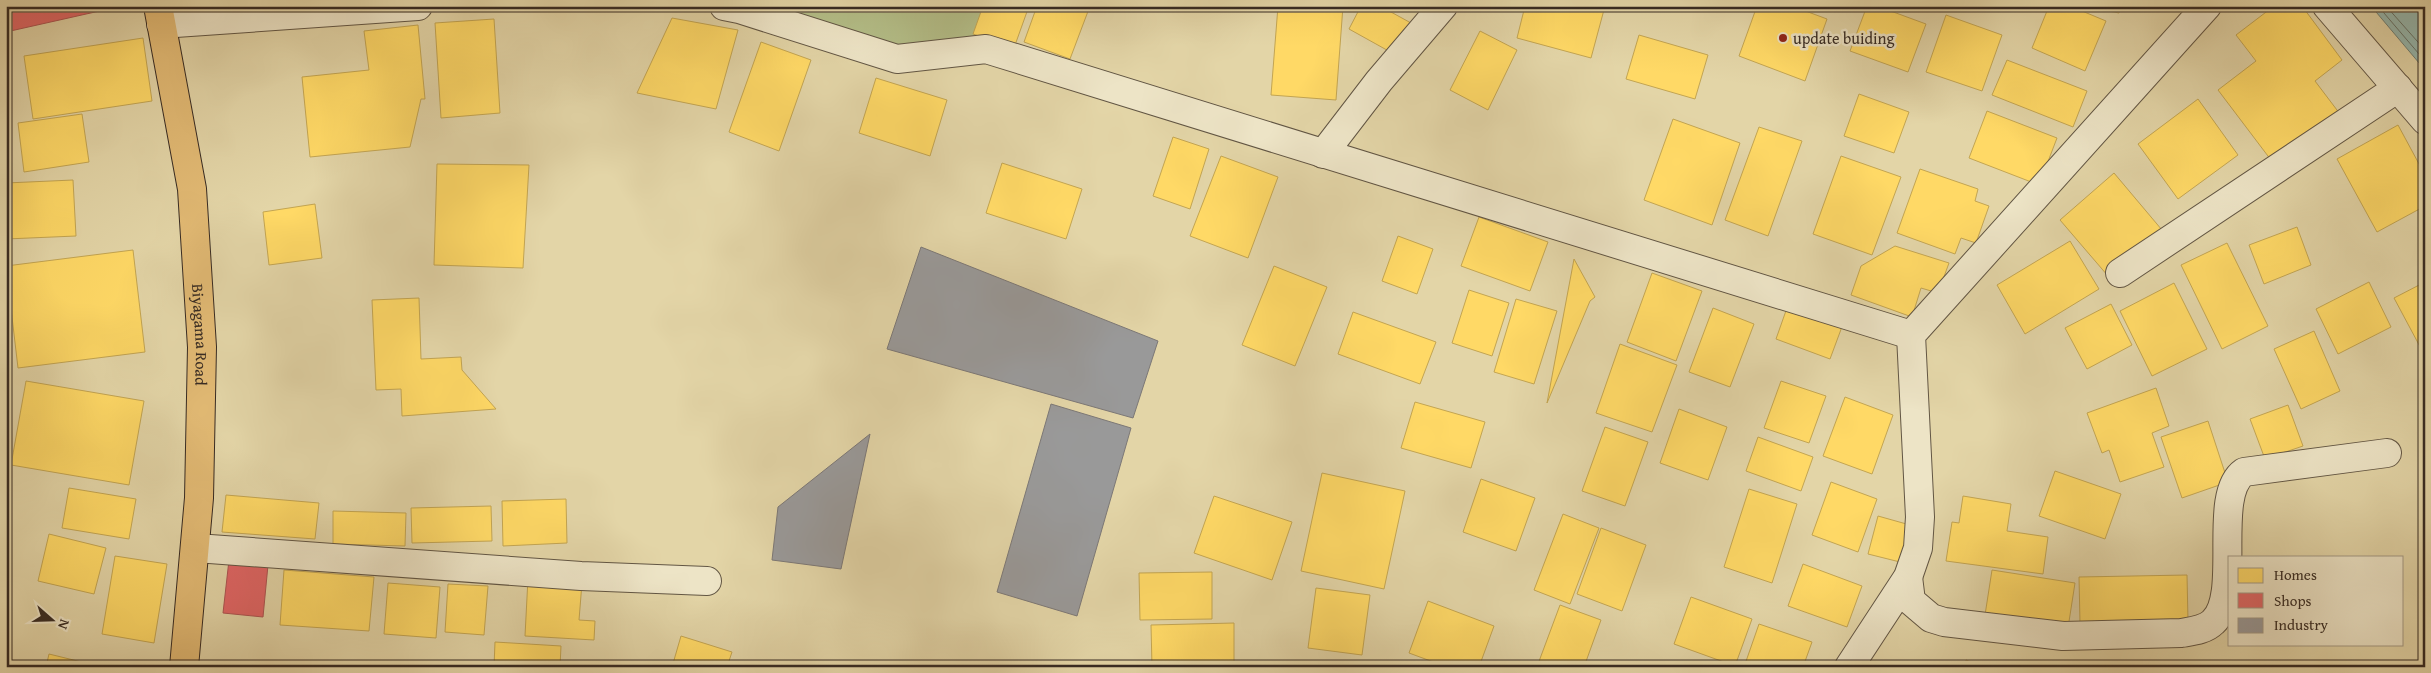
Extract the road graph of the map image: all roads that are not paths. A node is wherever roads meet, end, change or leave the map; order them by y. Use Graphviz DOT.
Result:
graph roads {
  1 [pos="418,6"];
  2 [pos="724,6"];
  3 [pos="1443,6"];
  4 [pos="2207,6"];
  5 [pos="2328,6"];
  6 [pos="159,15"];
  7 [pos="2398,88"];
  8 [pos="2425,120"];
  9 [pos="1323,154"];
  10 [pos="2120,274"];
  11 [pos="1911,336"];
  12 [pos="2387,454"];
  13 [pos="196,548"];
  14 [pos="1908,578"];
  15 [pos="707,581"];
  16 [pos="184,667"];
  17 [pos="1848,667"];
  1 -- 6 [label="street"];
  2 -- 9 [label="street"];
  3 -- 9 [label="street"];
  4 -- 11 [label="street"];
  5 -- 7 [label="street"];
  6 -- 13 [label="main road, Biyagama Road"];
  7 -- 8 [label="street"];
  7 -- 10 [label="street"];
  9 -- 11 [label="street"];
  11 -- 14 [label="street"];
  12 -- 14 [label="street"];
  13 -- 15 [label="street"];
  13 -- 16 [label="main road, Biyagama Road"];
  14 -- 17 [label="street"];
}
